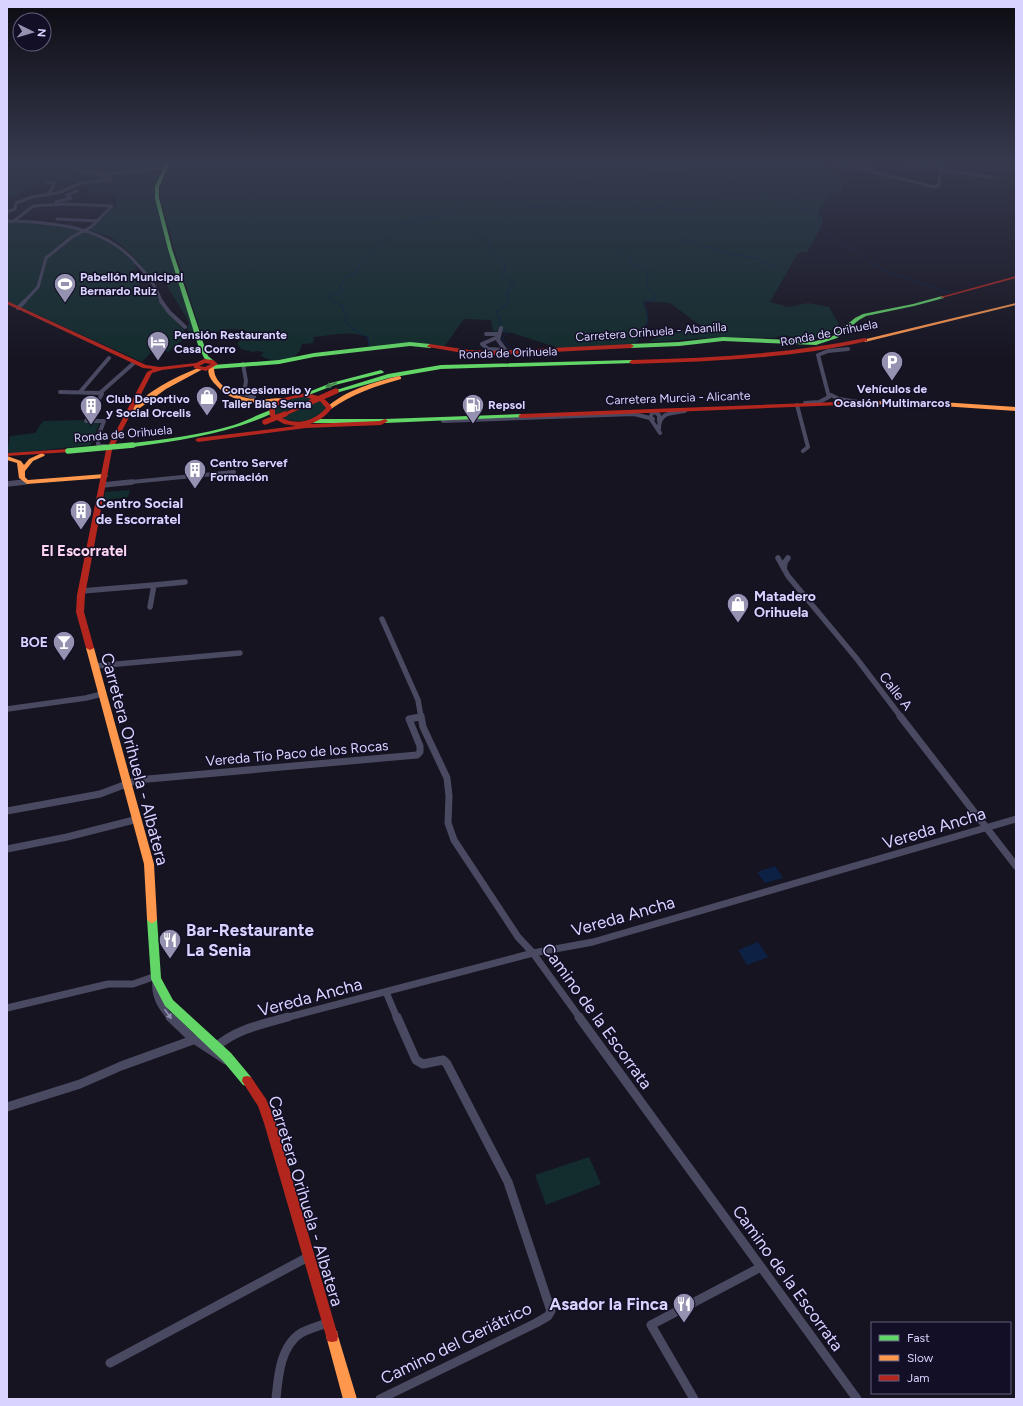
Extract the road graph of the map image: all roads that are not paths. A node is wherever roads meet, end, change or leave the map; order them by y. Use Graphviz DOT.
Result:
graph roads {
  1 [pos="72,228"];
  2 [pos="90,228"];
  3 [pos="165,228"];
  4 [pos="86,231"];
  5 [pos="1016,277"];
  6 [pos="1016,300"];
  7 [pos="7,302"];
  8 [pos="1016,304"];
  9 [pos="18,308"];
  10 [pos="1016,308"];
  11 [pos="944,321"];
  12 [pos="924,326"];
  13 [pos="184,327"];
  14 [pos="501,328"];
  15 [pos="486,334"];
  16 [pos="498,336"];
  17 [pos="848,349"];
  18 [pos="506,351"];
  19 [pos="109,358"];
  20 [pos="135,362"];
  21 [pos="568,363"];
  22 [pos="243,364"];
  23 [pos="521,364"];
  24 [pos="206,365"];
  25 [pos="151,370"];
  26 [pos="187,370"];
  27 [pos="828,390"];
  28 [pos="60,392"];
  29 [pos="80,392"];
  30 [pos="100,393"];
  31 [pos="233,394"];
  32 [pos="244,394"];
  33 [pos="138,395"];
  34 [pos="304,395"];
  35 [pos="831,395"];
  36 [pos="150,397"];
  37 [pos="254,397"];
  38 [pos="281,400"];
  39 [pos="897,403"];
  40 [pos="833,404"];
  41 [pos="797,405"];
  42 [pos="782,406"];
  43 [pos="1016,409"];
  44 [pos="271,410"];
  45 [pos="328,410"];
  46 [pos="127,417"];
  47 [pos="314,421"];
  48 [pos="341,421"];
  49 [pos="383,422"];
  50 [pos="290,423"];
  51 [pos="241,435"];
  52 [pos="168,442"];
  53 [pos="132,445"];
  54 [pos="111,446"];
  55 [pos="54,452"];
  56 [pos="803,452"];
  57 [pos="7,457"];
  58 [pos="234,472"];
  59 [pos="24,477"];
  60 [pos="104,477"];
  61 [pos="8,484"];
  62 [pos="778,558"];
  63 [pos="788,558"];
  64 [pos="784,570"];
  65 [pos="185,582"];
  66 [pos="154,585"];
  67 [pos="82,592"];
  68 [pos="150,607"];
  69 [pos="382,619"];
  70 [pos="240,653"];
  71 [pos="95,666"];
  72 [pos="102,694"];
  73 [pos="7,709"];
  74 [pos="420,717"];
  75 [pos="128,784"];
  76 [pos="7,811"];
  77 [pos="138,819"];
  78 [pos="1016,819"];
  79 [pos="987,828"];
  80 [pos="7,849"];
  81 [pos="1016,866"];
  82 [pos="533,953"];
  83 [pos="156,977"];
  84 [pos="386,992"];
  85 [pos="7,1008"];
  86 [pos="193,1040"];
  87 [pos="216,1047"];
  88 [pos="235,1066"];
  89 [pos="7,1107"];
  90 [pos="308,1257"];
  91 [pos="761,1267"];
  92 [pos="327,1323"];
  93 [pos="110,1363"];
  94 [pos="276,1399"];
  95 [pos="350,1399"];
  96 [pos="380,1399"];
  97 [pos="694,1399"];
  98 [pos="857,1399"];
  1 -- 4 [label="street"];
  2 -- 4 [label="street"];
  3 -- 24 [label="main road"];
  4 -- 9 [label="street"];
  4 -- 13 [label="street"];
  5 -- 18 [label="main road, Carretera Orihuela - Abanilla"];
  6 -- 12 [label="main road"];
  7 -- 9 [label="main road"];
  8 -- 11 [label="main road, Ronda de Orihuela"];
  9 -- 20 [label="main road"];
  10 -- 11 [label="main road"];
  11 -- 12 [label="main road, Ronda de Orihuela"];
  12 -- 21 [label="main road, Ronda de Orihuela"];
  14 -- 16 [label="street"];
  15 -- 16 [label="street"];
  16 -- 18 [label="street"];
  16 -- 18 [label="street"];
  17 -- 27 [label="street"];
  18 -- 22 [label="main road, Carretera Orihuela - Abanilla"];
  19 -- 29 [label="street"];
  20 -- 25 [label="main road"];
  20 -- 30 [label="street"];
  21 -- 23 [label="main road, Ronda de Orihuela"];
  21 -- 45 [label="main road"];
  22 -- 24 [label="main road, Carretera Orihuela - Abanilla"];
  22 -- 32 [label="street"];
  23 -- 34 [label="main road, one-way"];
  23 -- 52 [label="main road, Ronda de Orihuela, bridge"];
  24 -- 26 [label="main road, Carretera Orihuela - Abanilla"];
  24 -- 38 [label="main road"];
  24 -- 44 [label="main road"];
  25 -- 26 [label="main road"];
  25 -- 33 [label="main road, Carretera Orihuela - Albatera"];
  26 -- 36 [label="main road"];
  27 -- 35 [label="street"];
  27 -- 42 [label="street"];
  28 -- 29 [label="street"];
  29 -- 30 [label="street"];
  30 -- 54 [label="street"];
  31 -- 32 [label="street"];
  32 -- 37 [label="street"];
  33 -- 36 [label="main road"];
  33 -- 46 [label="main road, Carretera Orihuela - Albatera"];
  34 -- 38 [label="main road"];
  34 -- 45 [label="main road"];
  35 -- 39 [label="street"];
  35 -- 40 [label="street"];
  36 -- 46 [label="main road"];
  38 -- 44 [label="main road"];
  39 -- 40 [label="main road, Carretera Murcia - Alicante"];
  39 -- 43 [label="main road, Carretera Murcia - Alicante"];
  40 -- 41 [label="main road, Carretera Murcia - Alicante"];
  41 -- 42 [label="main road, Carretera Murcia - Alicante"];
  41 -- 56 [label="street"];
  42 -- 49 [label="main road, Carretera Murcia - Alicante"];
  44 -- 50 [label="main road"];
  44 -- 53 [label="main road"];
  45 -- 47 [label="main road"];
  45 -- 48 [label="main road"];
  46 -- 54 [label="main road, Carretera Orihuela - Albatera"];
  47 -- 48 [label="main road, Carretera Murcia - Alicante"];
  47 -- 50 [label="main road, Carretera Murcia - Alicante"];
  48 -- 49 [label="main road, Carretera Murcia - Alicante"];
  49 -- 51 [label="main road"];
  50 -- 51 [label="main road, Carretera Murcia - Alicante"];
  51 -- 52 [label="main road"];
  52 -- 53 [label="main road, Ronda de Orihuela"];
  53 -- 55 [label="main road, Ronda de Orihuela, bridge"];
  54 -- 60 [label="main road, Carretera Orihuela - Albatera"];
  55 -- 57 [label="main road, Ronda de Orihuela"];
  55 -- 59 [label="main road"];
  57 -- 59 [label="main road"];
  58 -- 60 [label="street"];
  59 -- 60 [label="main road"];
  59 -- 61 [label="street"];
  60 -- 67 [label="main road, Carretera Orihuela - Albatera"];
  62 -- 64 [label="street, Calle A"];
  63 -- 64 [label="street"];
  64 -- 79 [label="street, Calle A"];
  65 -- 66 [label="street"];
  66 -- 67 [label="street"];
  66 -- 68 [label="street"];
  67 -- 71 [label="main road, Carretera Orihuela - Albatera"];
  69 -- 74 [label="street, Camino de la Escorrata"];
  70 -- 71 [label="street"];
  71 -- 72 [label="main road, Carretera Orihuela - Albatera"];
  72 -- 73 [label="street"];
  72 -- 75 [label="main road, Carretera Orihuela - Albatera"];
  74 -- 75 [label="street, Vereda Tío Paco de los Rocas"];
  74 -- 82 [label="street, Camino de la Escorrata"];
  75 -- 76 [label="street"];
  75 -- 77 [label="main road, Carretera Orihuela - Albatera"];
  77 -- 80 [label="street"];
  77 -- 83 [label="main road, Carretera Orihuela - Albatera"];
  78 -- 79 [label="street, Vereda Ancha"];
  79 -- 81 [label="street, Calle A"];
  79 -- 82 [label="street, Vereda Ancha"];
  82 -- 84 [label="street, Vereda Ancha"];
  82 -- 91 [label="street, Camino de la Escorrata"];
  83 -- 85 [label="street"];
  83 -- 86 [label="street, one-way"];
  83 -- 87 [label="main road, Carretera Orihuela - Albatera"];
  84 -- 87 [label="street, Vereda Ancha"];
  84 -- 96 [label="street, Camino del Geriátrico"];
  86 -- 88 [label="street"];
  86 -- 89 [label="street"];
  87 -- 88 [label="main road, Carretera Orihuela - Albatera"];
  88 -- 90 [label="main road, Carretera Orihuela - Albatera"];
  90 -- 92 [label="main road, Carretera Orihuela - Albatera"];
  90 -- 93 [label="street"];
  91 -- 97 [label="street"];
  91 -- 98 [label="street, Camino de la Escorrata"];
  92 -- 94 [label="street"];
  92 -- 95 [label="main road, Carretera Orihuela - Albatera"];
}
